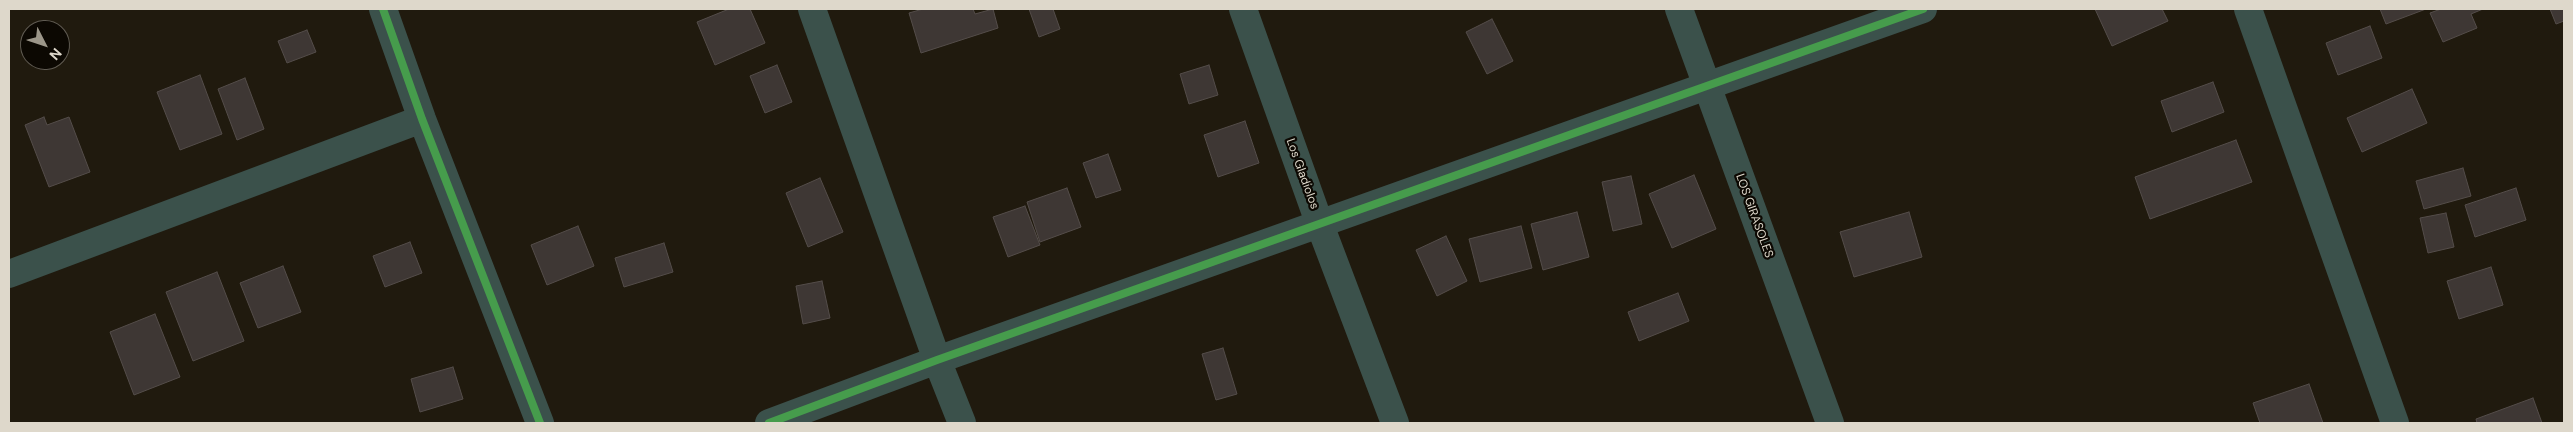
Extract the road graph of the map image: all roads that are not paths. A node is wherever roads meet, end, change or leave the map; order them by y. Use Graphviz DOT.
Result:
graph roads {
  1 [pos="383,9"];
  2 [pos="812,9"];
  3 [pos="1243,9"];
  4 [pos="1678,9"];
  5 [pos="1923,9"];
  6 [pos="2248,9"];
  7 [pos="1706,85"];
  8 [pos="422,118"];
  9 [pos="1320,225"];
  10 [pos="9,274"];
  11 [pos="937,360"];
  12 [pos="540,423"];
  13 [pos="769,423"];
  14 [pos="962,423"];
  15 [pos="1395,423"];
  16 [pos="1830,423"];
  17 [pos="2395,423"];
  1 -- 8 [label="street"];
  2 -- 11 [label="street"];
  3 -- 9 [label="street, Los Gladiolos"];
  4 -- 7 [label="street, LOS GIRASOLES"];
  5 -- 7 [label="street"];
  6 -- 17 [label="street"];
  7 -- 9 [label="street"];
  7 -- 16 [label="street, LOS GIRASOLES"];
  8 -- 10 [label="street"];
  8 -- 12 [label="street"];
  9 -- 11 [label="street"];
  9 -- 15 [label="street, Los Gladiolos"];
  11 -- 13 [label="street"];
  11 -- 14 [label="street"];
}
